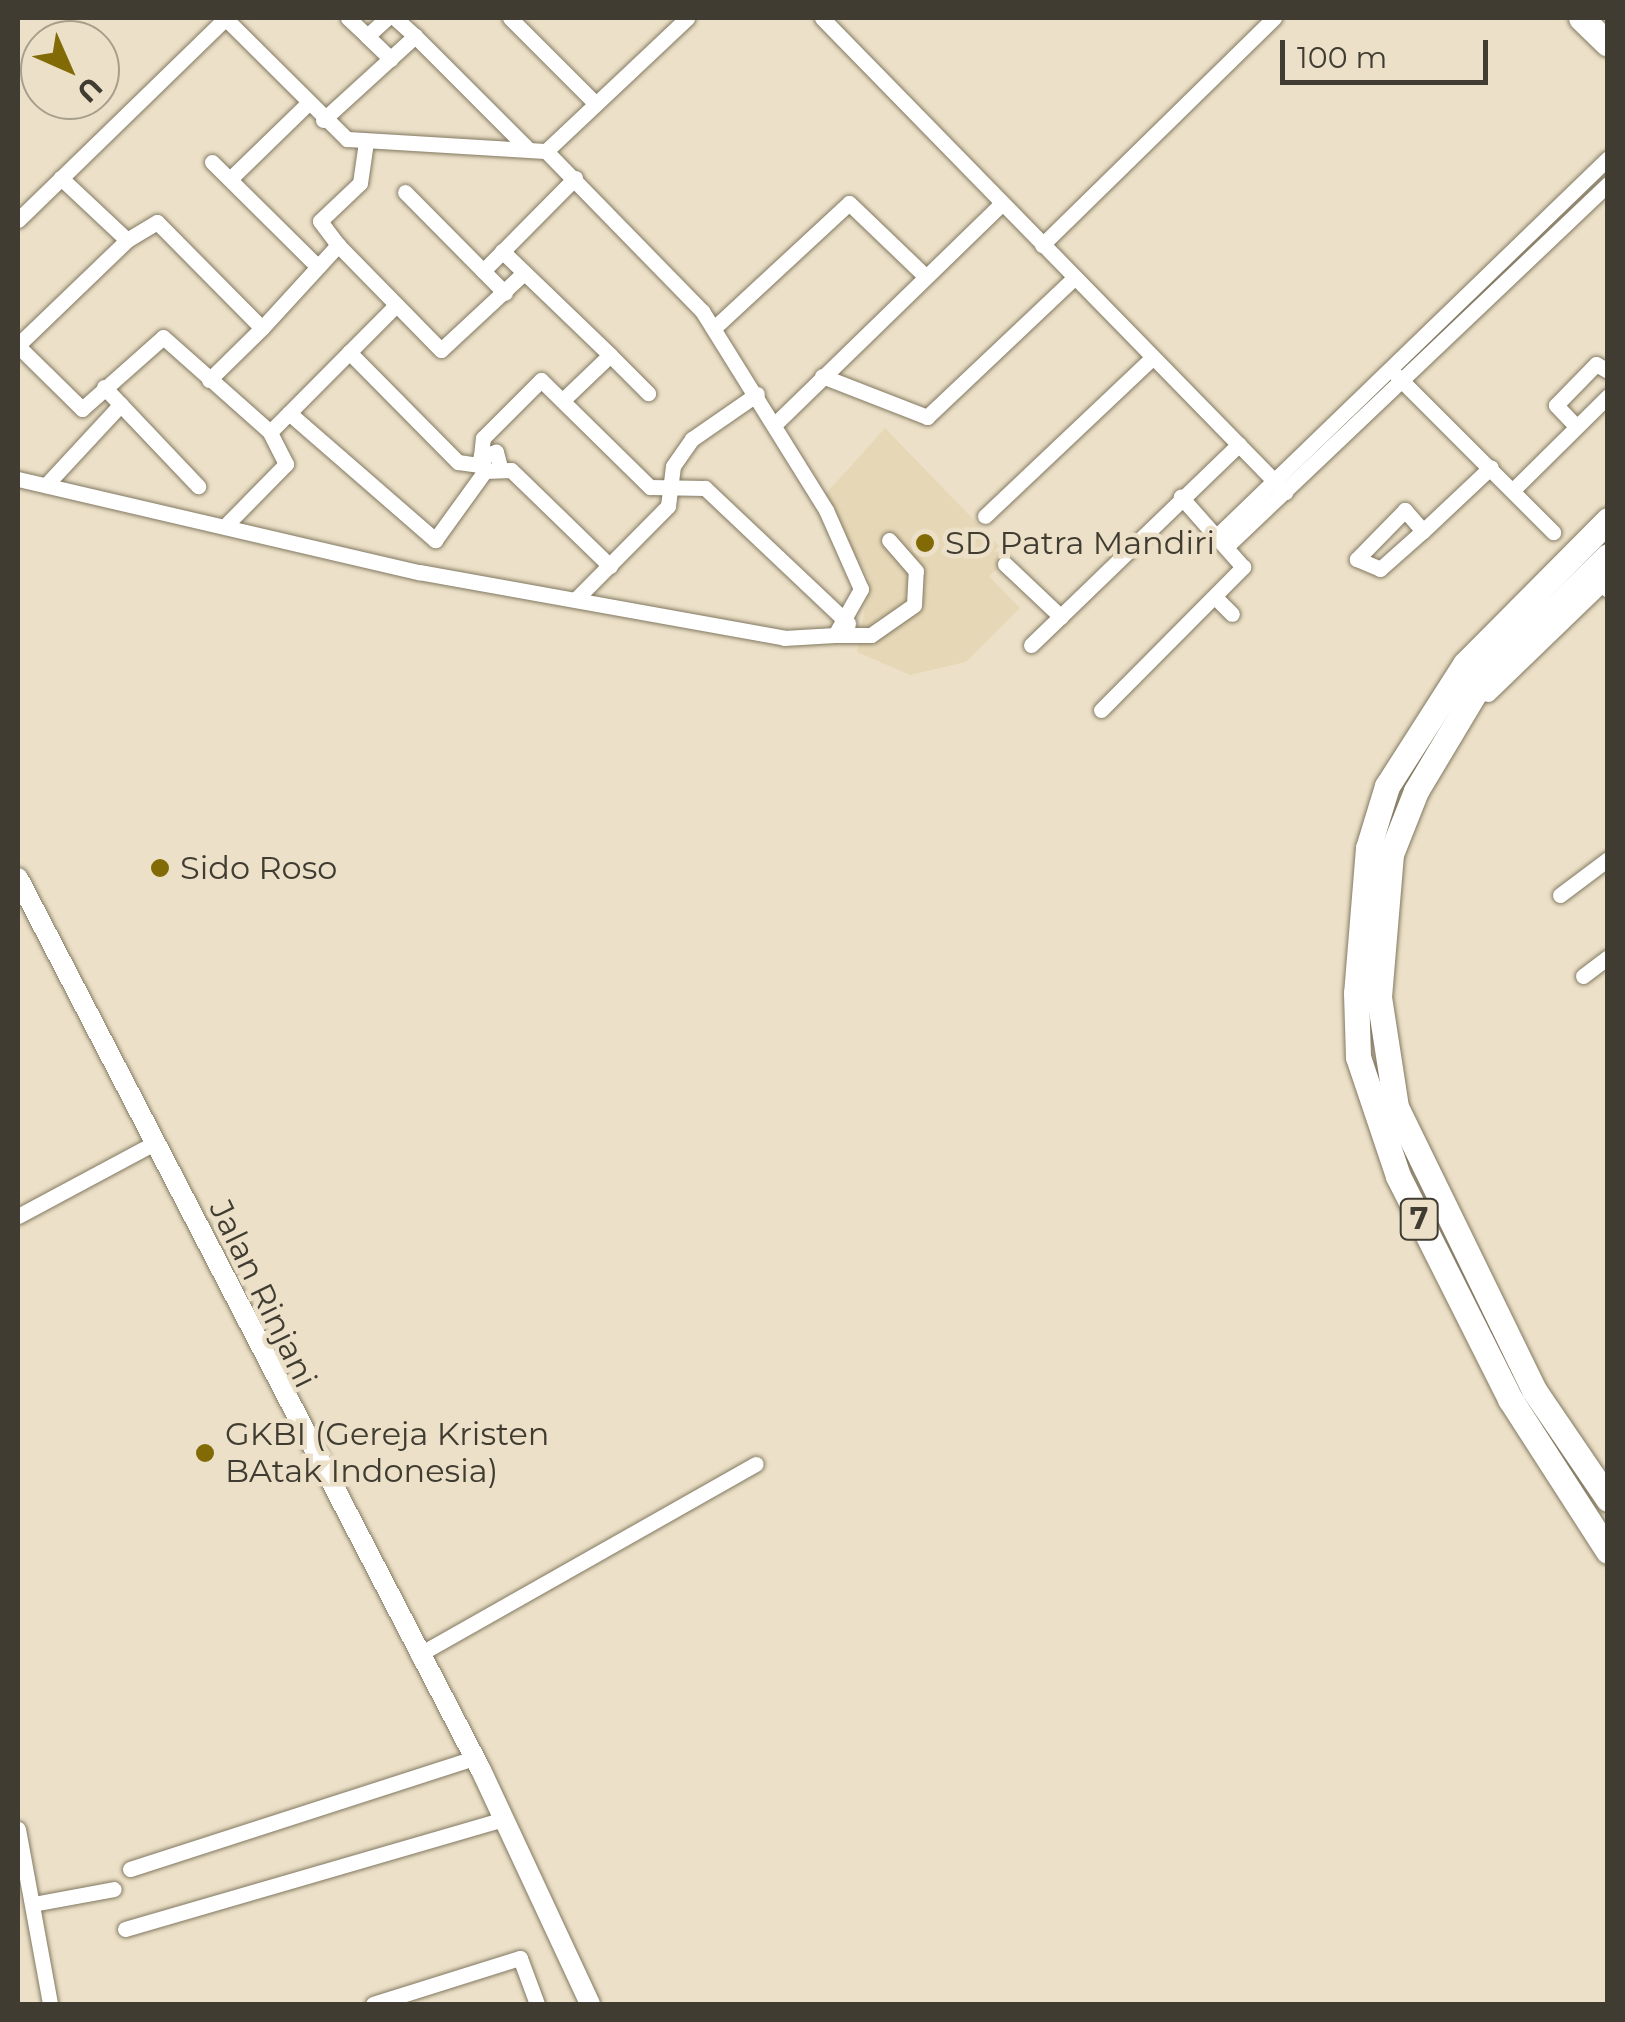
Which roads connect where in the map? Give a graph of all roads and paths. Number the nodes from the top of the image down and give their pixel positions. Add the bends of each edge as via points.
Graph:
1 (226, 18) edge
2 (348, 18) edge
3 (386, 18) edge
4 (395, 18) edge
5 (510, 18) edge
6 (686, 18) edge
7 (822, 18) edge
8 (1274, 18) edge
9 (1581, 18) edge
10 (367, 36) junction
11 (415, 36) junction
12 (1608, 44) edge
13 (391, 59) junction
14 (594, 101) junction
15 (306, 105) junction
16 (323, 120) junction
17 (366, 142) junction
18 (528, 149) junction
19 (546, 151) junction
20 (1608, 158) edge
21 (212, 162) dead end
22 (62, 178) junction
23 (575, 178) junction
24 (230, 180) junction
25 (1608, 184) edge
26 (405, 192) dead end
27 (1002, 202) junction
28 (18, 220) edge
29 (127, 240) junction
30 (338, 245) junction
31 (1042, 246) junction
32 (502, 251) junction
33 (318, 267) junction
34 (483, 271) junction
35 (524, 273) junction
36 (924, 275) junction
37 (1072, 279) junction
38 (505, 293) junction
39 (396, 305) junction
40 (262, 328) junction
41 (714, 328) junction
42 (18, 346) edge
43 (349, 352) junction
44 (610, 355) junction
45 (1152, 358) junction
46 (1390, 369) junction
47 (1608, 372) edge
48 (822, 376) junction
49 (210, 380) junction
50 (1404, 382) junction
51 (104, 387) junction
52 (648, 394) dead end
53 (756, 394) junction
54 (1608, 396) edge
55 (564, 400) junction
56 (120, 404) junction
57 (82, 409) junction
58 (289, 413) junction
59 (98, 424) junction
60 (775, 424) junction
61 (1576, 426) junction
62 (270, 432) junction
63 (1239, 444) junction
64 (486, 465) junction
65 (1491, 468) junction
66 (18, 478) edge
67 (46, 485) junction
68 (198, 486) dead end
69 (1279, 487) junction
70 (676, 489) junction
71 (1514, 490) junction
72 (1181, 497) junction
73 (985, 516) dead end
74 (1608, 520) edge
75 (228, 522) junction
76 (1423, 531) dead end
77 (1553, 532) dead end
78 (1224, 539) junction
79 (889, 540) dead end
80 (1608, 556) edge
81 (1005, 564) dead end
82 (610, 566) junction
83 (1608, 590) edge
84 (576, 599) junction
85 (1217, 599) junction
86 (1232, 614) dead end
87 (1061, 617) junction
88 (848, 623) junction
89 (835, 635) junction
90 (1031, 646) dead end
91 (1488, 694) dead end
92 (1101, 710) dead end
93 (1379, 851) junction
94 (1608, 859) edge
95 (20, 888) edge
96 (1560, 895) dead end
97 (1608, 957) edge
98 (1583, 976) dead end
99 (156, 1142) junction
100 (18, 1216) edge
101 (756, 1464) dead end
102 (1608, 1499) edge
103 (1608, 1551) edge
104 (418, 1655) junction
105 (474, 1758) junction
106 (504, 1820) junction
107 (18, 1828) edge
108 (19, 1848) edge
109 (130, 1869) dead end
110 (114, 1889) dead end
111 (33, 1904) junction
112 (126, 1929) dead end
113 (47, 2004) edge
114 (373, 2004) edge
115 (538, 2004) edge
116 (590, 2004) edge

1 - 15 street
1 - 22 street
2 - 10 street
3 - 10 street
4 - 11 street
5 - 14 street
6 - 14 street
7 - 27 street
8 - 31 street
9 - 12 highway
10 - 13 street
11 - 13 street
11 - 18 street
13 - 16 street
14 - 19 street
15 - 16 street
15 - 24 street
16 - 17 street
17 - 18 street
17 - 30 street via 360,183 320,221
18 - 19 street
19 - 23 street
20 - 46 street
21 - 24 street
22 - 28 street
22 - 29 street
23 - 32 street
23 - 41 street
24 - 33 street
25 - 50 street
26 - 34 street
27 - 31 street
27 - 36 street
29 - 40 street via 158,222
29 - 42 street
30 - 33 street
30 - 39 street
31 - 37 street
32 - 34 street
32 - 35 street
33 - 40 street
34 - 38 street
35 - 38 street
35 - 44 street
36 - 41 street via 849,203
36 - 48 street
37 - 45 street
37 - 48 street via 927,418
38 - 39 street via 446,349
39 - 43 street
40 - 49 street
41 - 53 street
42 - 57 street
43 - 58 street
43 - 64 street via 458,462
44 - 52 street
44 - 55 street
45 - 63 street
45 - 73 street
46 - 50 street
46 - 69 street
47 - 61 street via 1596,364 1556,405
48 - 60 street
49 - 51 street via 156,336
49 - 62 street
50 - 65 street
50 - 69 street
51 - 56 street
51 - 57 street
53 - 60 street
53 - 70 street via 692,439 673,466
54 - 61 street
55 - 64 street via 536,381 483,438
55 - 70 street via 650,487
56 - 59 street
56 - 68 street
57 - 59 street
58 - 62 street
58 - 64 street via 434,540
59 - 67 street
60 - 88 street via 860,578
61 - 71 street
62 - 75 street via 286,464
63 - 69 street
63 - 72 street
64 - 82 street
65 - 71 street
65 - 76 street
66 - 67 street
67 - 75 street
69 - 78 street
70 - 82 street
70 - 88 street via 705,488
71 - 77 street
72 - 78 street
72 - 87 street
74 - 93 highway, 7 via 1465,664 1387,786
75 - 84 street via 419,572
78 - 85 street via 1243,567
79 - 89 street via 916,571 914,605 871,635
80 - 93 highway, 7 via 1483,679
81 - 87 street
82 - 84 street
83 - 91 street via 1602,584
84 - 89 street via 784,638
85 - 86 street
85 - 92 street
87 - 90 street
88 - 89 street
93 - 102 highway, 7 via 1379,997 1396,1106 1534,1390
93 - 103 highway, 7 via 1356,993 1358,1057 1375,1116 1510,1399
94 - 96 street
95 - 99 street, Jalan Rinjani
97 - 98 street
99 - 100 street
99 - 104 street, Jalan Rinjani
101 - 104 street
104 - 105 street, Jalan Rinjani
105 - 106 street, Jalan Rinjani
105 - 109 street
106 - 112 street
106 - 116 street, Jalan Rinjani
107 - 108 street
108 - 111 street
110 - 111 street
111 - 113 street
114 - 115 street via 520,1958

